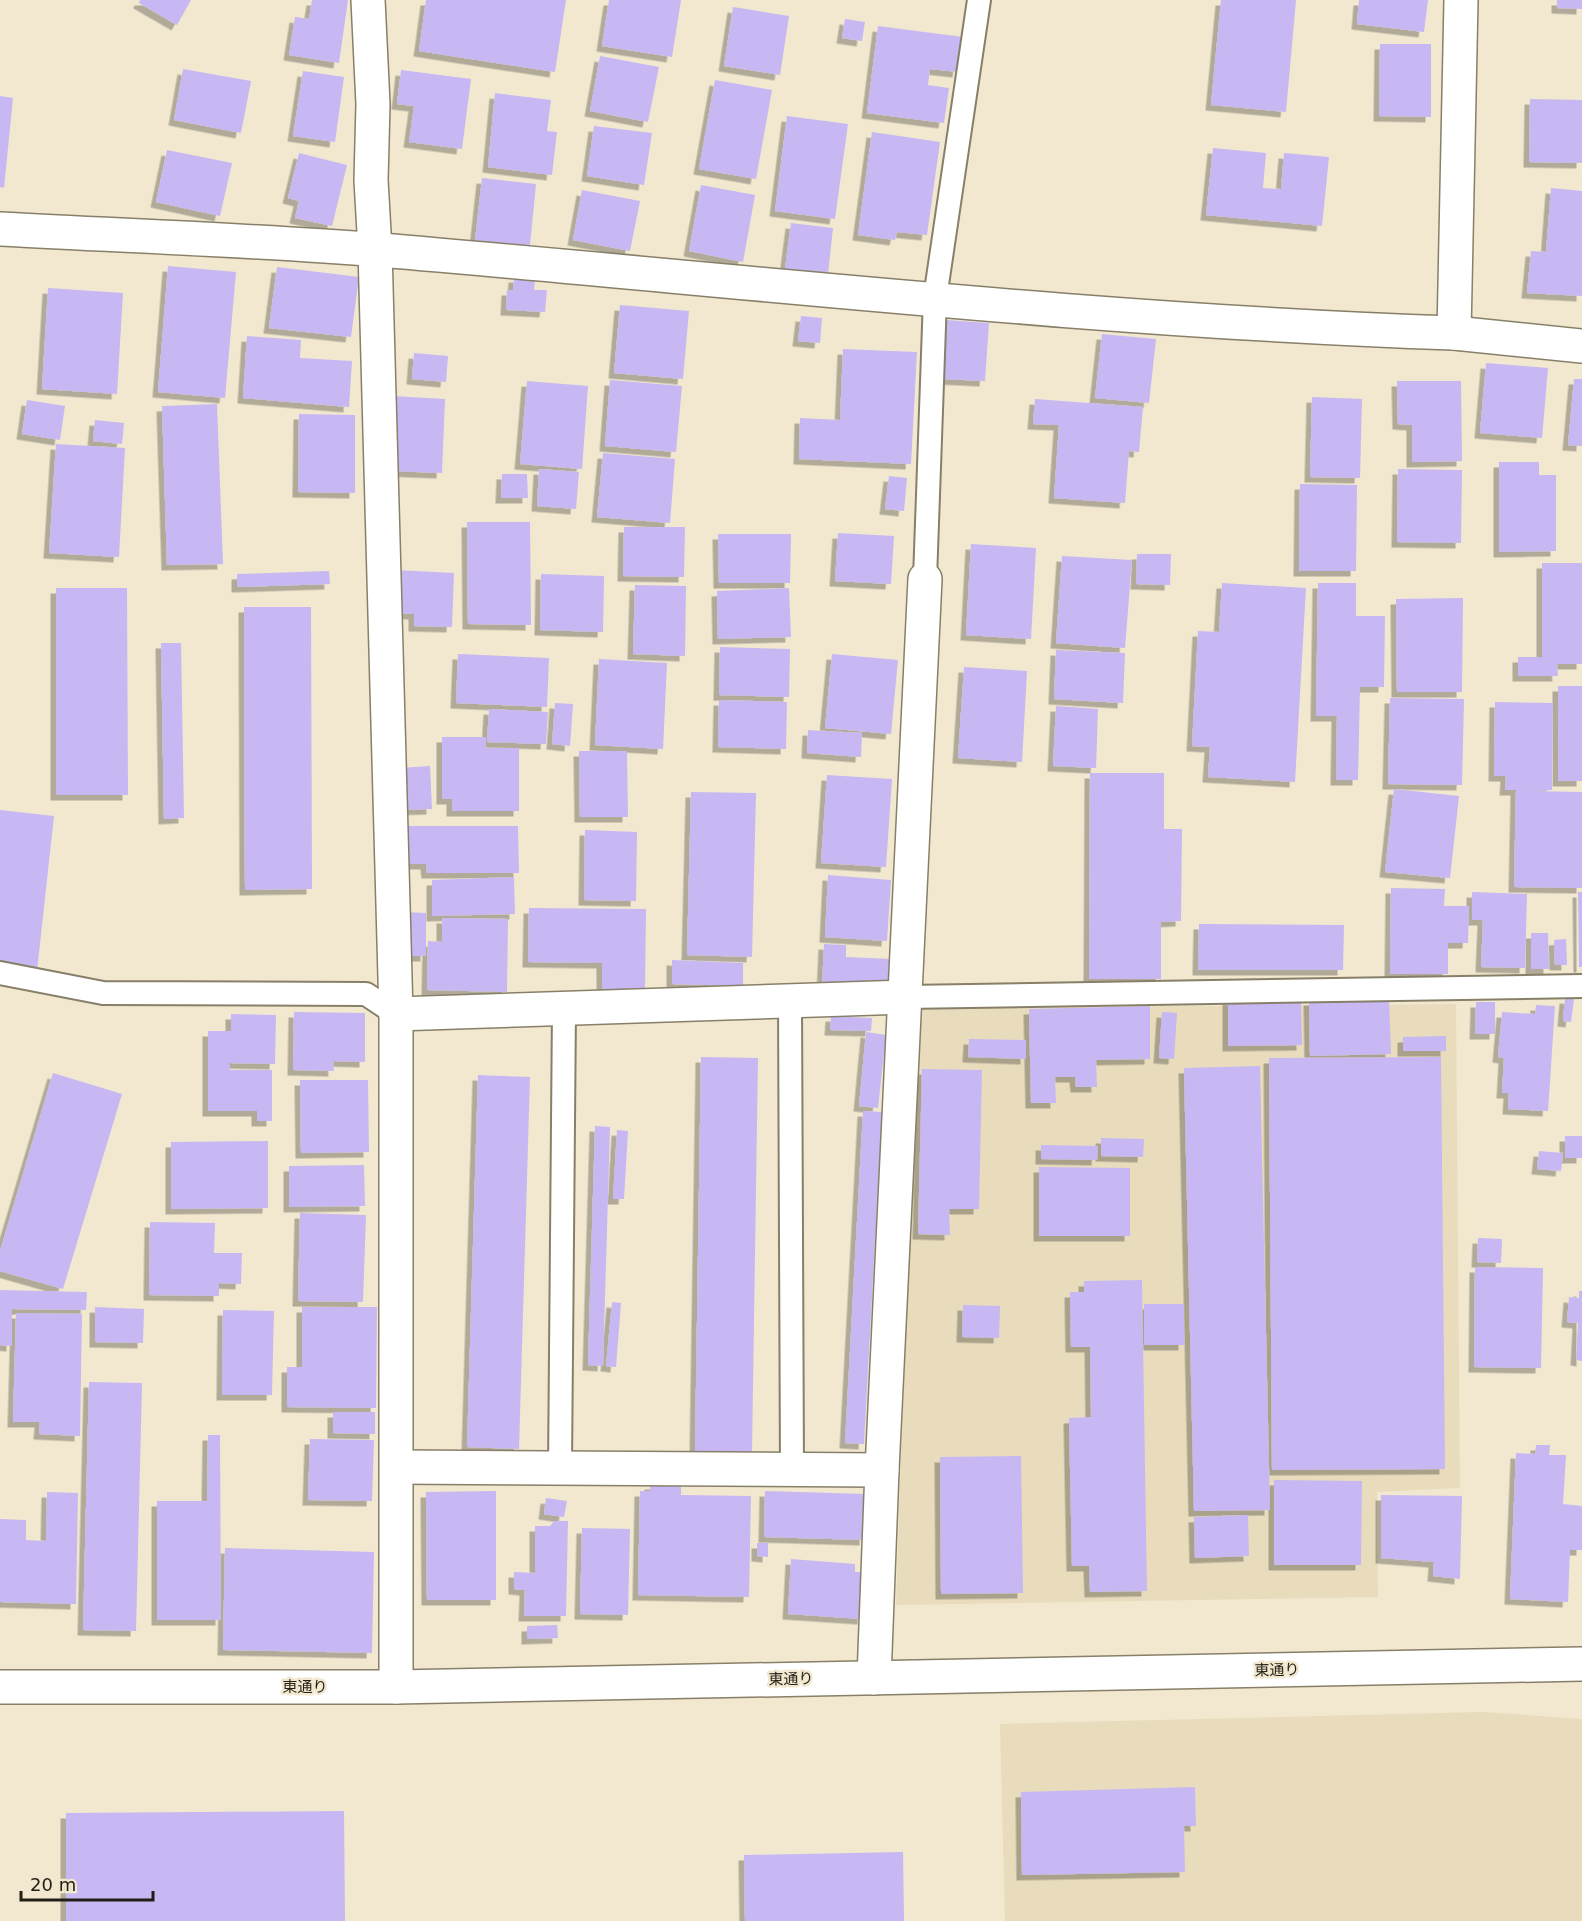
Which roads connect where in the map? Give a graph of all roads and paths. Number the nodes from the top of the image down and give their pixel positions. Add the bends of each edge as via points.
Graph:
1 (368, 0) edge
2 (979, 0) edge
3 (1461, 0) edge
4 (0, 229) edge
5 (375, 250) junction
6 (935, 298) junction
7 (1454, 333) junction
8 (1582, 346) edge
9 (925, 579) joint
10 (0, 973) edge
11 (1582, 986) edge
12 (906, 997) junction
13 (790, 1001) junction
14 (564, 1008) junction
15 (396, 1014) junction
16 (396, 1467) junction
17 (560, 1468) junction
18 (792, 1470) junction
19 (882, 1470) junction
20 (1582, 1664) edge
21 (874, 1678) junction
22 (0, 1687) edge
23 (396, 1687) junction

1 - 5 street via 373,104 370,180
2 - 6 lane
3 - 7 street
4 - 5 street
5 - 6 street
5 - 15 street
6 - 7 street via 1135,316
6 - 9 lane
7 - 8 street
9 - 12 street
10 - 15 lane via 103,993 366,993
11 - 12 lane
12 - 13 street
12 - 19 street
13 - 14 street
13 - 18 lane
14 - 15 street
14 - 17 lane
15 - 16 street
16 - 17 street
16 - 23 street
17 - 18 street
18 - 19 street
19 - 21 street
20 - 21 street, 東通り
21 - 23 street, 東通り
22 - 23 street, 東通り

